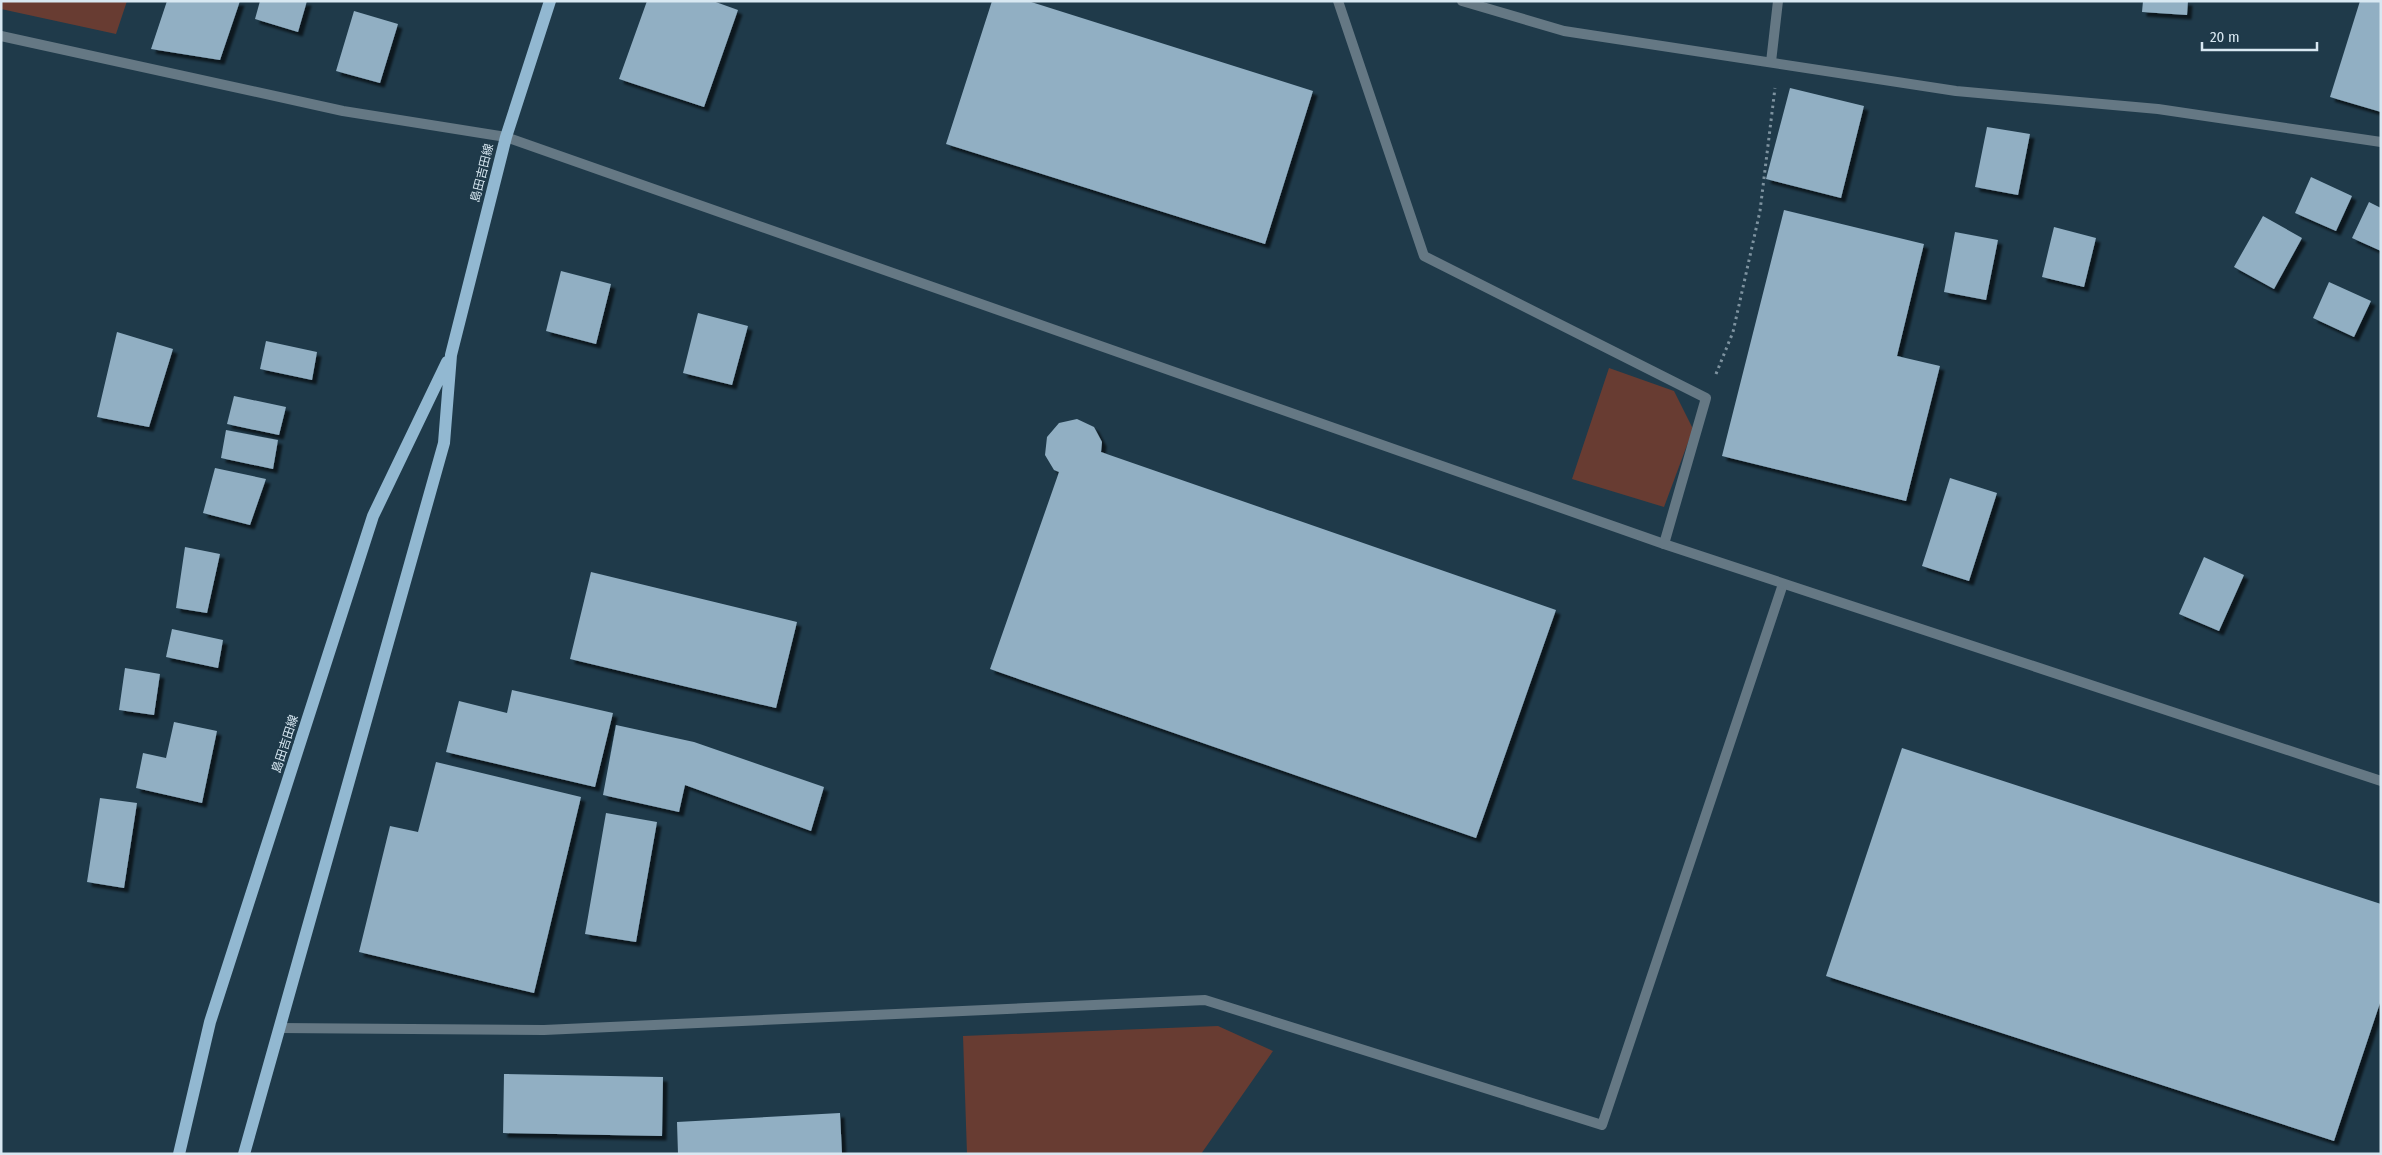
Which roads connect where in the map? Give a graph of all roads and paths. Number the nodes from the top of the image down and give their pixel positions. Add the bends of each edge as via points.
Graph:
1 (550, 1) edge
2 (1338, 1) edge
3 (1462, 1) edge
4 (1778, 1) edge
5 (1, 36) edge
6 (1774, 63) junction
7 (506, 137) junction
8 (2381, 142) edge
9 (451, 354) junction
10 (1706, 398) junction
11 (1664, 544) junction
12 (1783, 584) junction
13 (2381, 781) edge
14 (280, 1028) junction
15 (179, 1154) edge
16 (244, 1154) edge

1 - 7 main road, 島田吉田線
2 - 10 street via 1424,256
3 - 6 street via 1564,31
4 - 6 street
5 - 7 street via 344,111
6 - 8 street via 1956,91 2158,109
6 - 10 path via 1760,211 1733,332
7 - 9 main road, 島田吉田線
7 - 11 street
9 - 14 main road, 島田吉田線 via 444,443
9 - 15 main road, 島田吉田線 via 373,516 210,1022
10 - 11 street
11 - 12 street
12 - 13 street
12 - 14 street via 1602,1126 1205,1000 544,1030
14 - 16 main road, 島田吉田線

